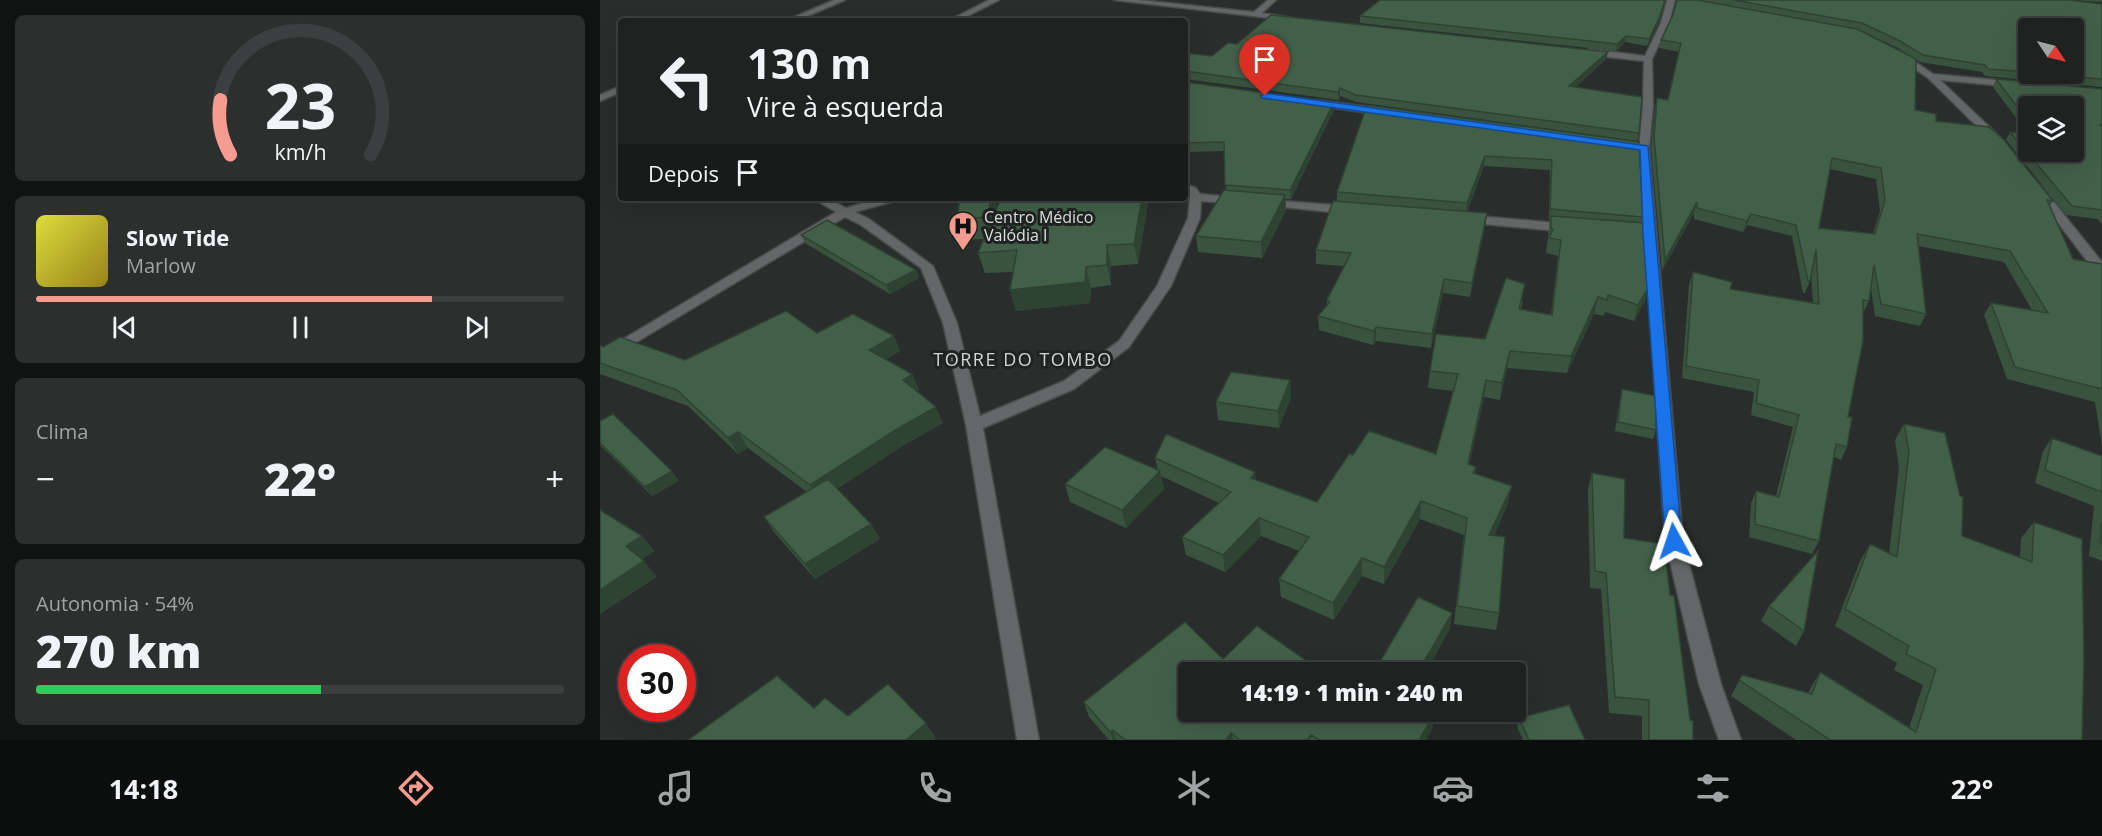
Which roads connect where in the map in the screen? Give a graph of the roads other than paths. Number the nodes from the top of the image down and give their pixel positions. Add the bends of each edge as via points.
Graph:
1 (841, 0) edge
2 (995, 0) edge
3 (1118, 0) edge
4 (1272, 0) edge
5 (1676, 1) edge
6 (1256, 14) junction
7 (796, 18) edge
8 (958, 18) edge
9 (1303, 20) edge
10 (1889, 48) edge
11 (1576, 51) edge
12 (1648, 59) junction
13 (1931, 76) junction
14 (2025, 85) edge
15 (618, 90) edge
16 (600, 98) edge
17 (1301, 101) edge
18 (1396, 114) edge
19 (2004, 147) edge
20 (2033, 182) edge
21 (1190, 192) edge
22 (824, 201) edge
23 (884, 201) edge
24 (1363, 211) edge
25 (846, 212) junction
26 (1458, 219) edge
27 (1577, 228) edge
28 (2102, 271) edge
29 (600, 359) edge
30 (974, 425) junction
31 (1028, 740) edge
32 (1730, 740) edge

1 - 7 street
2 - 8 street
3 - 6 street
4 - 6 street
5 - 12 street
6 - 9 street
10 - 13 street
11 - 12 street
12 - 32 street via 1648,105 1638,147 1674,541 1710,684
13 - 14 street
13 - 19 street
15 - 16 street
17 - 18 street
20 - 28 street
21 - 24 street
21 - 30 street via 1194,218 1164,286 1124,344 1070,385
22 - 25 street
23 - 25 street
25 - 29 street
25 - 30 street via 927,266 950,323
26 - 27 street
30 - 31 street

